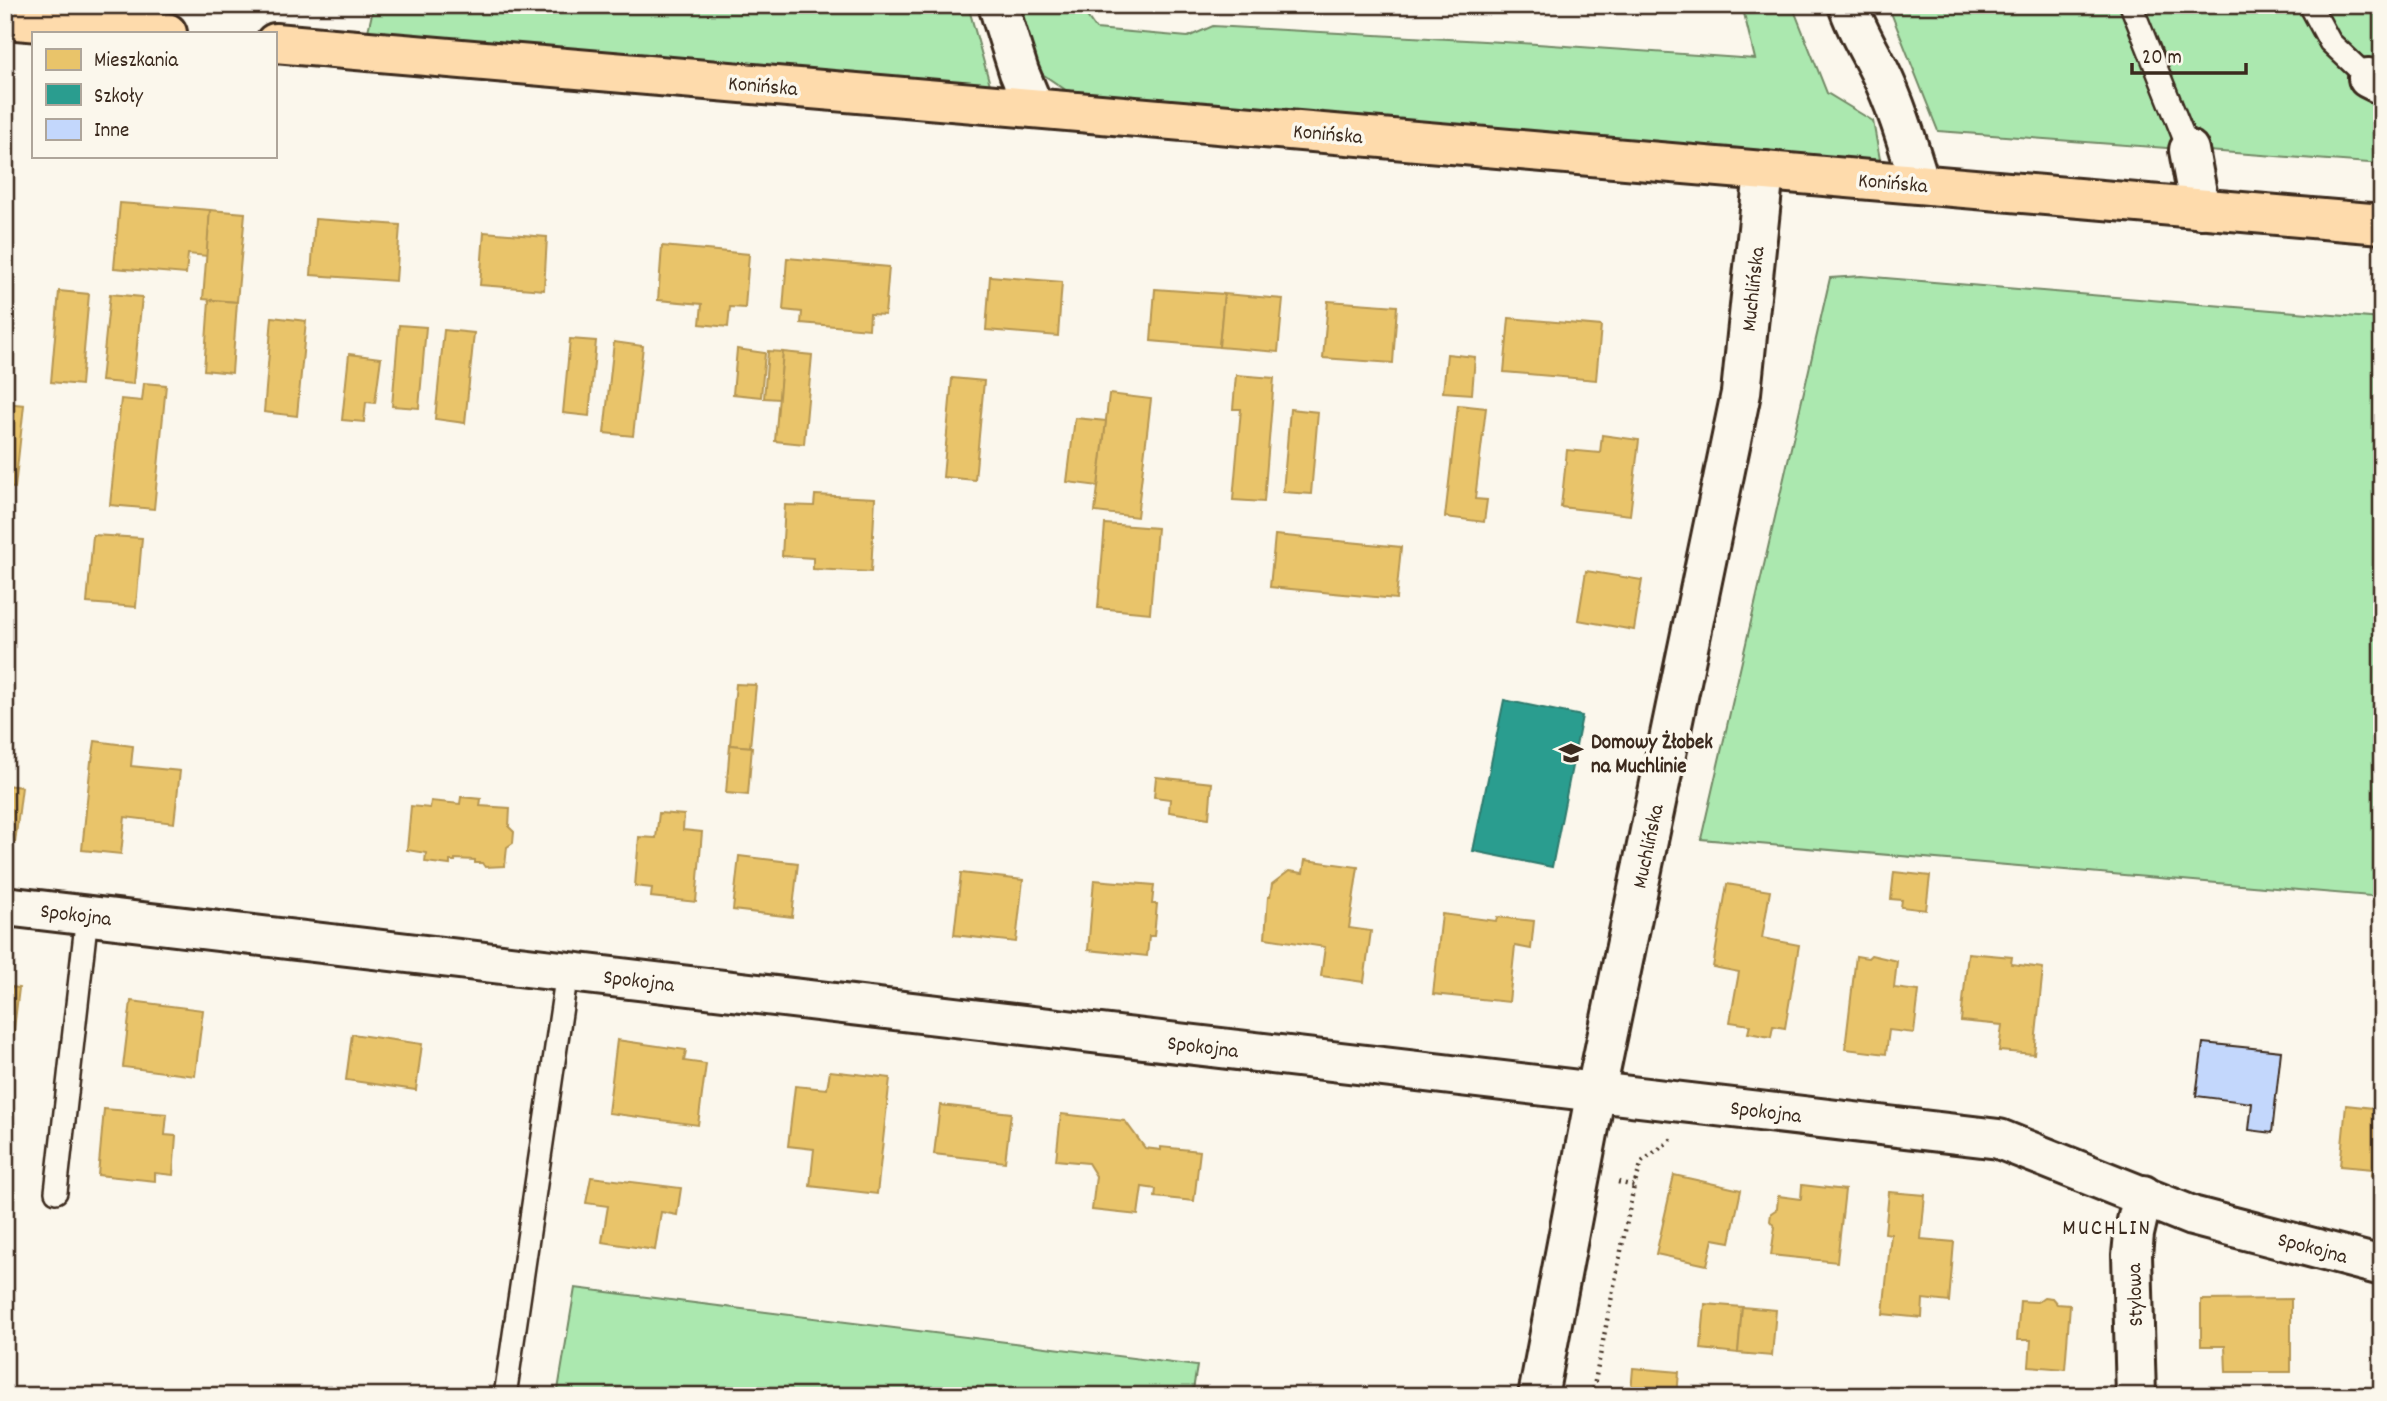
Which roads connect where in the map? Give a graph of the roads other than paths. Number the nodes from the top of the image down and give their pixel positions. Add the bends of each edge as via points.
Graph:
1 (998, 5) edge
2 (1848, 5) edge
3 (2131, 5) edge
4 (2310, 5) edge
5 (5, 19) edge
6 (155, 32) edge
7 (276, 43) edge
8 (2375, 82) edge
9 (1034, 108) junction
10 (2189, 150) joint
11 (1764, 171) junction
12 (1920, 184) junction
13 (2200, 209) junction
14 (2382, 224) edge
15 (5, 906) edge
16 (88, 915) junction
17 (566, 972) junction
18 (1596, 1091) junction
19 (56, 1192) dead end
20 (2143, 1195) junction
21 (2382, 1266) edge
22 (505, 1396) edge
23 (1538, 1396) edge
24 (2136, 1396) edge

1 - 9 street
2 - 12 street via 1906,136
3 - 10 lane
4 - 8 lane via 2330,43
5 - 6 main road
7 - 9 main road, Konińska
9 - 11 main road, Konińska
10 - 13 street
11 - 12 main road, Konińska
11 - 18 street, Muchlińska via 1741,393
12 - 13 main road, Konińska
13 - 14 main road, Konińska
15 - 16 street, Spokojna
16 - 17 street, Spokojna
16 - 19 lane
17 - 18 street, Spokojna
17 - 22 lane
18 - 20 street, Spokojna via 1999,1139
18 - 23 street, Muchlińska
20 - 21 street, Spokojna via 2192,1216
20 - 24 street, Stylowa via 2132,1255

